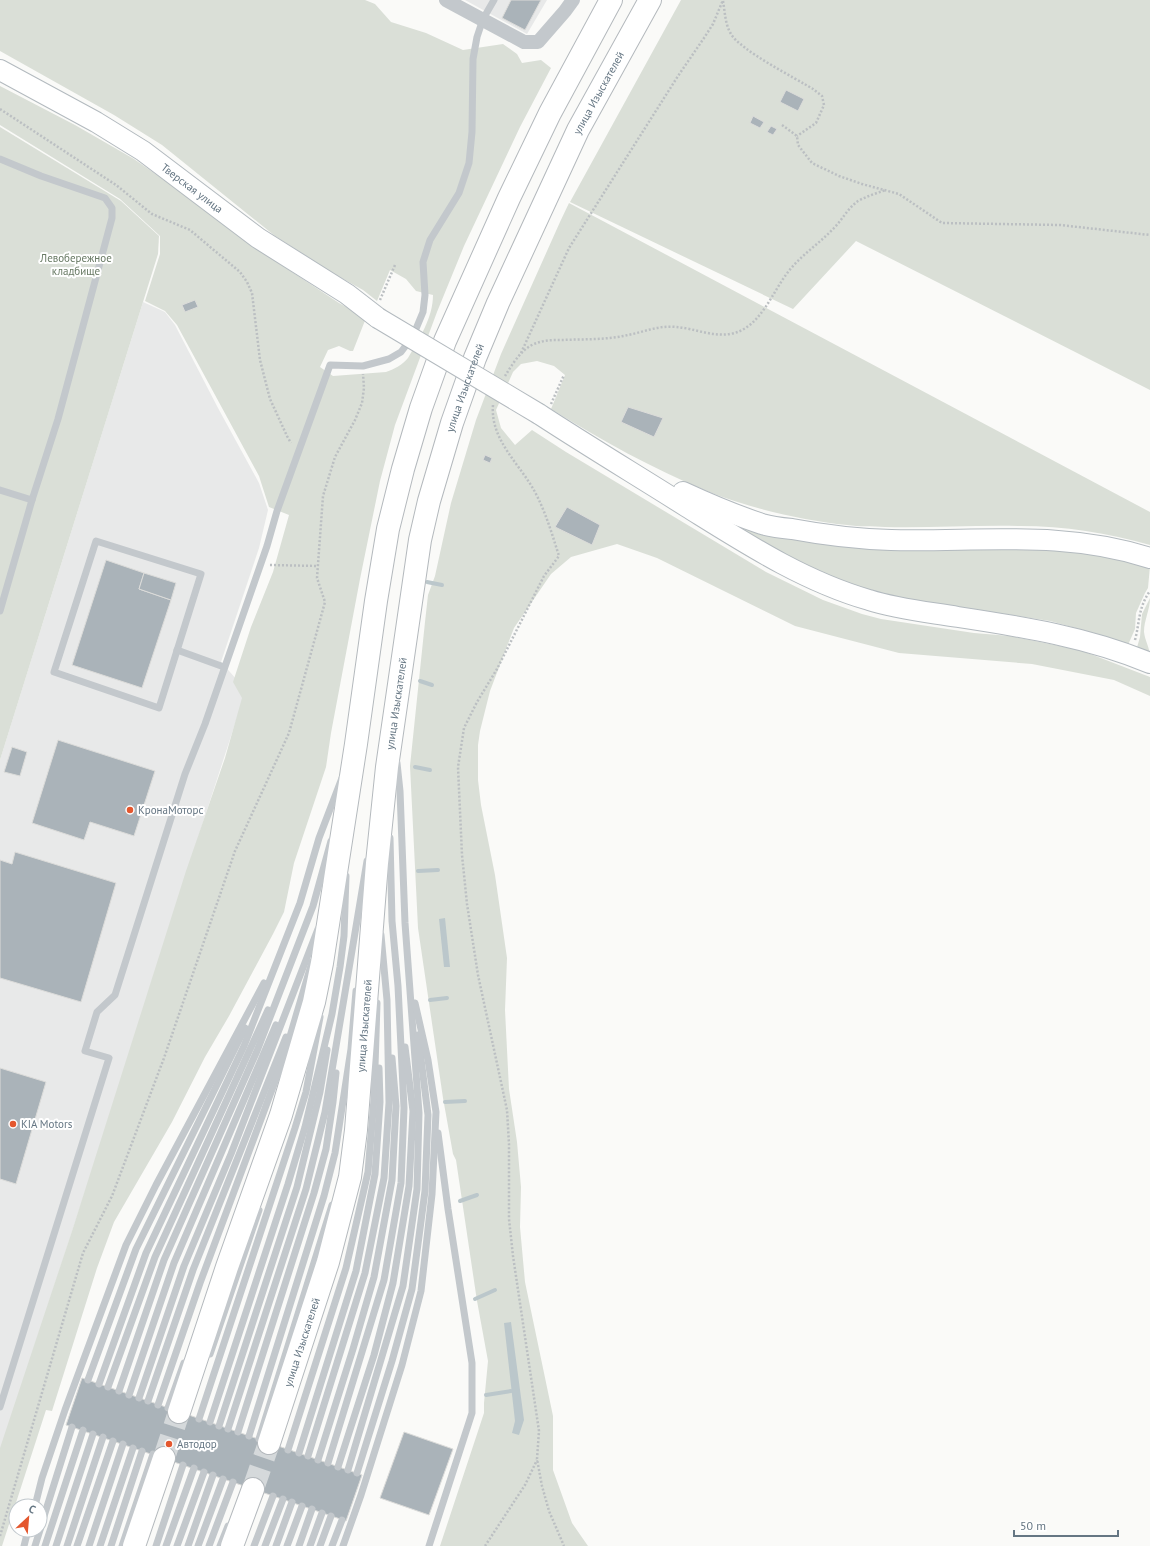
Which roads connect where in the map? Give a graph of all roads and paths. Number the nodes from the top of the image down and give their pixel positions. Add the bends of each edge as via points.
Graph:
1 (446, 0) edge
2 (494, 0) edge
3 (573, 0) edge
4 (611, 0) edge
5 (650, 0) edge
6 (723, 0) edge
7 (482, 19) junction
8 (0, 70) edge
9 (0, 109) edge
10 (782, 125) dead end
11 (797, 136) junction
12 (0, 159) edge
13 (886, 190) junction
14 (1150, 235) edge
15 (395, 265) dead end
16 (378, 311) junction
17 (520, 356) junction
18 (363, 366) junction
19 (564, 375) dead end
20 (502, 380) dead end
21 (495, 399) dead end
22 (544, 412) junction
23 (298, 453) junction
24 (0, 490) edge
25 (32, 500) junction
26 (1150, 558) edge
27 (261, 564) junction
28 (318, 566) junction
29 (1150, 591) edge
30 (0, 611) edge
31 (177, 650) junction
32 (1128, 654) junction
33 (1150, 663) edge
34 (224, 667) junction
35 (392, 729) junction
36 (356, 744) junction
37 (387, 767) junction
38 (337, 818) dead end
39 (373, 827) dead end
40 (333, 832) dead end
41 (347, 840) junction
42 (346, 856) dead end
43 (371, 859) junction
44 (346, 872) dead end
45 (329, 903) junction
46 (337, 918) dead end
47 (291, 926) junction
48 (303, 931) junction
49 (380, 931) dead end
50 (360, 949) dead end
51 (409, 971) junction
52 (298, 980) junction
53 (357, 980) dead end
54 (264, 983) junction
55 (377, 983) dead end
56 (398, 986) junction
57 (377, 998) dead end
58 (387, 1000) junction
59 (313, 1002) junction
60 (414, 1003) junction
61 (332, 1014) junction
62 (371, 1016) junction
63 (341, 1017) junction
64 (351, 1049) junction
65 (300, 1084) dead end
66 (276, 1106) dead end
67 (436, 1112) junction
68 (349, 1116) dead end
69 (363, 1141) dead end
70 (334, 1199) dead end
71 (262, 1200) dead end
72 (186, 1357) dead end
73 (206, 1363) dead end
74 (88, 1380) dead end
75 (98, 1384) dead end
76 (108, 1387) dead end
77 (119, 1391) dead end
78 (129, 1395) dead end
79 (139, 1398) dead end
80 (148, 1401) dead end
81 (158, 1405) dead end
82 (0, 1407) edge
83 (182, 1413) junction
84 (210, 1422) dead end
85 (220, 1426) dead end
86 (72, 1427) dead end
87 (228, 1429) dead end
88 (83, 1430) dead end
89 (238, 1432) dead end
90 (92, 1434) dead end
91 (103, 1437) dead end
92 (113, 1441) dead end
93 (266, 1442) junction
94 (123, 1444) dead end
95 (133, 1448) dead end
96 (142, 1451) dead end
97 (299, 1453) dead end
98 (308, 1456) dead end
99 (167, 1459) junction
100 (537, 1459) junction
101 (318, 1460) dead end
102 (328, 1463) dead end
103 (338, 1467) dead end
104 (194, 1468) dead end
105 (348, 1470) dead end
106 (204, 1472) dead end
107 (357, 1473) dead end
108 (213, 1475) dead end
109 (223, 1478) dead end
110 (253, 1489) junction
111 (36, 1498) edge
112 (283, 1499) dead end
113 (292, 1502) dead end
114 (48, 1504) edge
115 (302, 1506) dead end
116 (312, 1510) dead end
117 (322, 1513) dead end
118 (331, 1516) dead end
119 (230, 1519) dead end
120 (342, 1520) dead end
121 (0, 1536) edge
122 (45, 1546) edge
123 (56, 1546) edge
124 (67, 1546) edge
125 (77, 1546) edge
126 (89, 1546) edge
127 (100, 1546) edge
128 (111, 1546) edge
129 (122, 1546) edge
130 (134, 1546) edge
131 (156, 1546) edge
132 (166, 1546) edge
133 (177, 1546) edge
134 (188, 1546) edge
135 (198, 1546) edge
136 (209, 1546) edge
137 (220, 1546) edge
138 (232, 1546) edge
139 (254, 1546) edge
140 (265, 1546) edge
141 (276, 1546) edge
142 (287, 1546) edge
143 (298, 1546) edge
144 (310, 1546) edge
145 (320, 1546) edge
146 (332, 1546) edge
147 (343, 1546) edge
148 (429, 1546) edge
149 (484, 1546) edge
150 (564, 1546) edge

1 - 7 street
2 - 7 lane
3 - 7 street via 538,42 524,42
4 - 36 highway via 550,113 509,198 445,341 424,401 388,529
5 - 35 highway, улица Изыскателей via 578,130 526,240 475,358 443,450 420,540
6 - 11 path via 732,36 751,52 822,96 824,105 816,123
6 - 17 path via 713,24 569,248
7 - 18 lane via 473,59 469,163 459,194 430,240 423,262 423,312 413,336 401,352 389,359
8 - 16 street, Тверская улица via 96,122 143,151 258,238
9 - 23 path via 116,185 152,214 190,230 240,272 252,293 260,360 270,399
10 - 11 path
11 - 13 path via 798,145 812,163 845,178
12 - 25 lane via 105,198 112,208 112,218 58,419
13 - 14 path via 899,194 942,223 1060,226
13 - 17 path via 870,195 846,213 835,227 795,264 767,306 744,329 722,334 668,326 628,335 541,341 531,345
15 - 16 path
16 - 22 street, Тверская улица, bridge
17 - 20 path
18 - 23 lane via 330,365
18 - 28 path via 362,403 335,457 323,496
19 - 22 path
21 - 100 path via 493,418 497,432 505,449 535,492 548,520 558,556 544,576 464,728 458,767 467,904 493,1053 507,1110 509,1219 540,1431
22 - 26 street via 646,475 763,524 818,534 891,540 1050,539 1118,549
22 - 32 street via 773,559 822,584 882,604 1029,628
23 - 27 lane
24 - 25 lane
25 - 30 lane
27 - 28 path
27 - 34 lane
28 - 121 path via 317,578 325,602 289,733 235,851 164,1058 115,1189 83,1254
29 - 32 path via 1141,607 1137,632
31 - 31 lane via 159,708 54,672 96,541 201,574
31 - 34 lane
32 - 33 street
34 - 82 lane via 185,774 115,995 97,1012 85,1050 109,1058
35 - 37 highway, улица Изыскателей
35 - 51 lane via 400,791
35 - 56 lane via 389,825 392,921
36 - 38 lane
36 - 41 lane
36 - 45 highway
36 - 47 lane via 325,823
37 - 39 lane
37 - 43 highway, улица Изыскателей
40 - 48 lane via 320,882
41 - 42 lane
41 - 46 lane
43 - 50 lane
43 - 55 lane via 380,923
43 - 62 highway, улица Изыскателей
43 - 63 lane
44 - 61 lane via 344,936
45 - 52 lane
45 - 59 highway via 322,963
47 - 54 lane
47 - 75 lane via 244,1046 146,1253
48 - 76 lane via 155,1257
48 - 77 lane via 257,1051 164,1260
49 - 58 lane
51 - 60 lane
51 - 105 lane via 419,1113 417,1189 403,1286
52 - 78 lane via 174,1263
52 - 79 lane via 234,1147 184,1266
53 - 64 lane
54 - 74 lane via 237,1044 136,1249
54 - 111 lane via 126,1245 65,1410
56 - 102 lane via 404,1108 401,1183 384,1280
56 - 103 lane via 413,1112 409,1186 393,1283 374,1355
57 - 62 lane
58 - 98 lane via 389,1103 384,1178 364,1274
58 - 101 lane via 396,1106 392,1180 374,1277
59 - 65 lane
59 - 66 lane
59 - 80 lane via 193,1270
59 - 81 lane via 283,1060 200,1283
59 - 83 highway via 281,1115 227,1267
59 - 83 lane via 306,1092 278,1181
60 - 67 lane via 428,1060
60 - 107 lane via 428,1115 425,1192 412,1289
61 - 84 lane via 305,1127 288,1184
61 - 85 lane via 320,1092 297,1187
62 - 69 lane
62 - 93 highway, улица Изыскателей via 344,1202 326,1269
62 - 97 lane via 380,1102 375,1174 356,1271
63 - 87 lane via 325,1112 306,1190
63 - 89 lane via 326,1149
64 - 68 lane
64 - 93 lane via 335,1153
67 - 147 lane via 432,1194 421,1291 402,1365
67 - 148 lane via 473,1382 472,1413
70 - 93 lane
71 - 73 lane
72 - 83 lane
86 - 114 lane
88 - 122 lane
90 - 123 lane
91 - 124 lane
92 - 125 lane
94 - 126 lane
95 - 127 lane
96 - 128 lane
99 - 129 lane
99 - 130 highway
99 - 131 lane
100 - 149 path via 526,1485
100 - 150 path via 549,1511
104 - 132 lane
106 - 133 lane
108 - 134 lane
109 - 135 lane
110 - 136 lane
110 - 138 highway
110 - 139 lane
112 - 140 lane
113 - 141 lane
115 - 142 lane
116 - 143 lane
117 - 144 lane
118 - 145 lane
119 - 137 lane
120 - 146 lane

